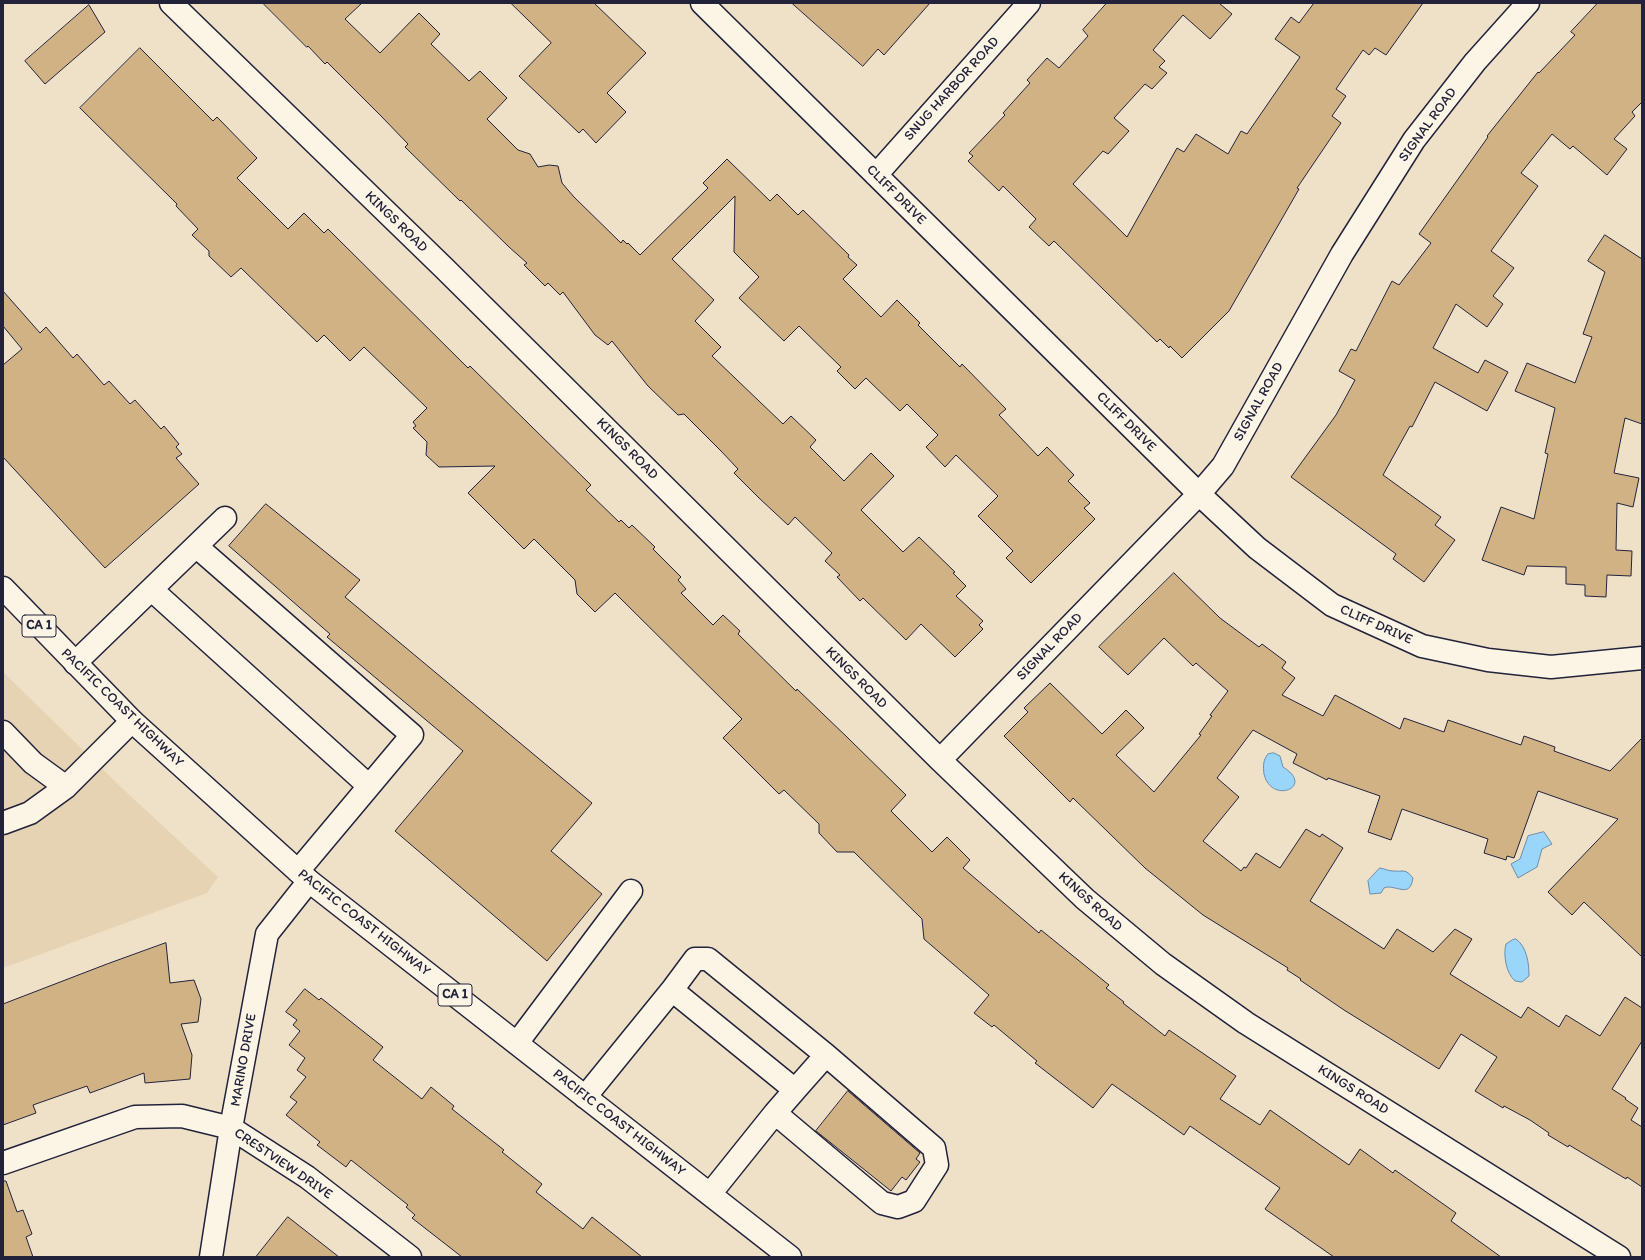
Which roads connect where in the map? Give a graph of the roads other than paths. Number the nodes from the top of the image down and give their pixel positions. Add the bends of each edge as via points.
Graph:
1 (171, 3) edge
2 (702, 3) edge
3 (1029, 3) edge
4 (1528, 3) edge
5 (876, 175) junction
6 (1199, 494) junction
7 (225, 518) dead end
8 (196, 546) junction
9 (3, 588) edge
10 (152, 590) junction
11 (1642, 658) edge
12 (75, 663) junction
13 (132, 721) junction
14 (3, 732) edge
15 (940, 760) junction
16 (369, 786) junction
17 (66, 787) junction
18 (3, 822) edge
19 (303, 876) junction
20 (631, 891) dead end
21 (672, 990) junction
22 (517, 1043) junction
23 (826, 1055) junction
24 (795, 1090) junction
25 (585, 1097) junction
26 (775, 1112) junction
27 (231, 1128) junction
28 (3, 1163) edge
29 (710, 1194) junction
30 (211, 1257) edge
31 (410, 1257) edge
32 (790, 1257) edge
33 (1619, 1257) edge

1 - 15 main road, KINGS ROAD via 444,268
2 - 5 main road, CLIFF DRIVE
3 - 5 main road, SNUG HARBOR ROAD
4 - 6 main road, SIGNAL ROAD via 1475,62 1414,140 1342,254 1223,466
5 - 6 main road, CLIFF DRIVE
6 - 11 main road, CLIFF DRIVE via 1257,548 1332,605 1422,646 1488,660 1551,667
6 - 15 main road, SIGNAL ROAD
7 - 8 main road
8 - 10 main road
8 - 16 main road via 412,735
9 - 12 main road, PACIFIC COAST HIGHWAY / CA 1
10 - 12 main road
10 - 16 main road
12 - 13 main road, PACIFIC COAST HIGHWAY / CA 1
13 - 17 main road
13 - 19 main road, PACIFIC COAST HIGHWAY / CA 1
14 - 17 main road via 33,763
15 - 33 main road, KINGS ROAD via 1085,899 1163,964 1246,1023
16 - 19 main road
17 - 18 main road via 30,813
19 - 22 main road, PACIFIC COAST HIGHWAY / CA 1
19 - 27 main road, MARINO DRIVE via 267,934
20 - 22 main road
21 - 23 main road via 695,960 708,959
21 - 24 main road
21 - 25 main road
22 - 25 main road, PACIFIC COAST HIGHWAY / CA 1
23 - 24 main road
23 - 26 main road via 934,1148 937,1165 914,1201 898,1207 882,1203
24 - 26 main road
25 - 29 main road, PACIFIC COAST HIGHWAY / CA 1
26 - 29 main road
27 - 28 main road, CRESTVIEW DRIVE via 182,1116 136,1117
27 - 30 main road, MARINO DRIVE
27 - 31 main road, CRESTVIEW DRIVE via 307,1177
29 - 32 main road, PACIFIC COAST HIGHWAY / CA 1

